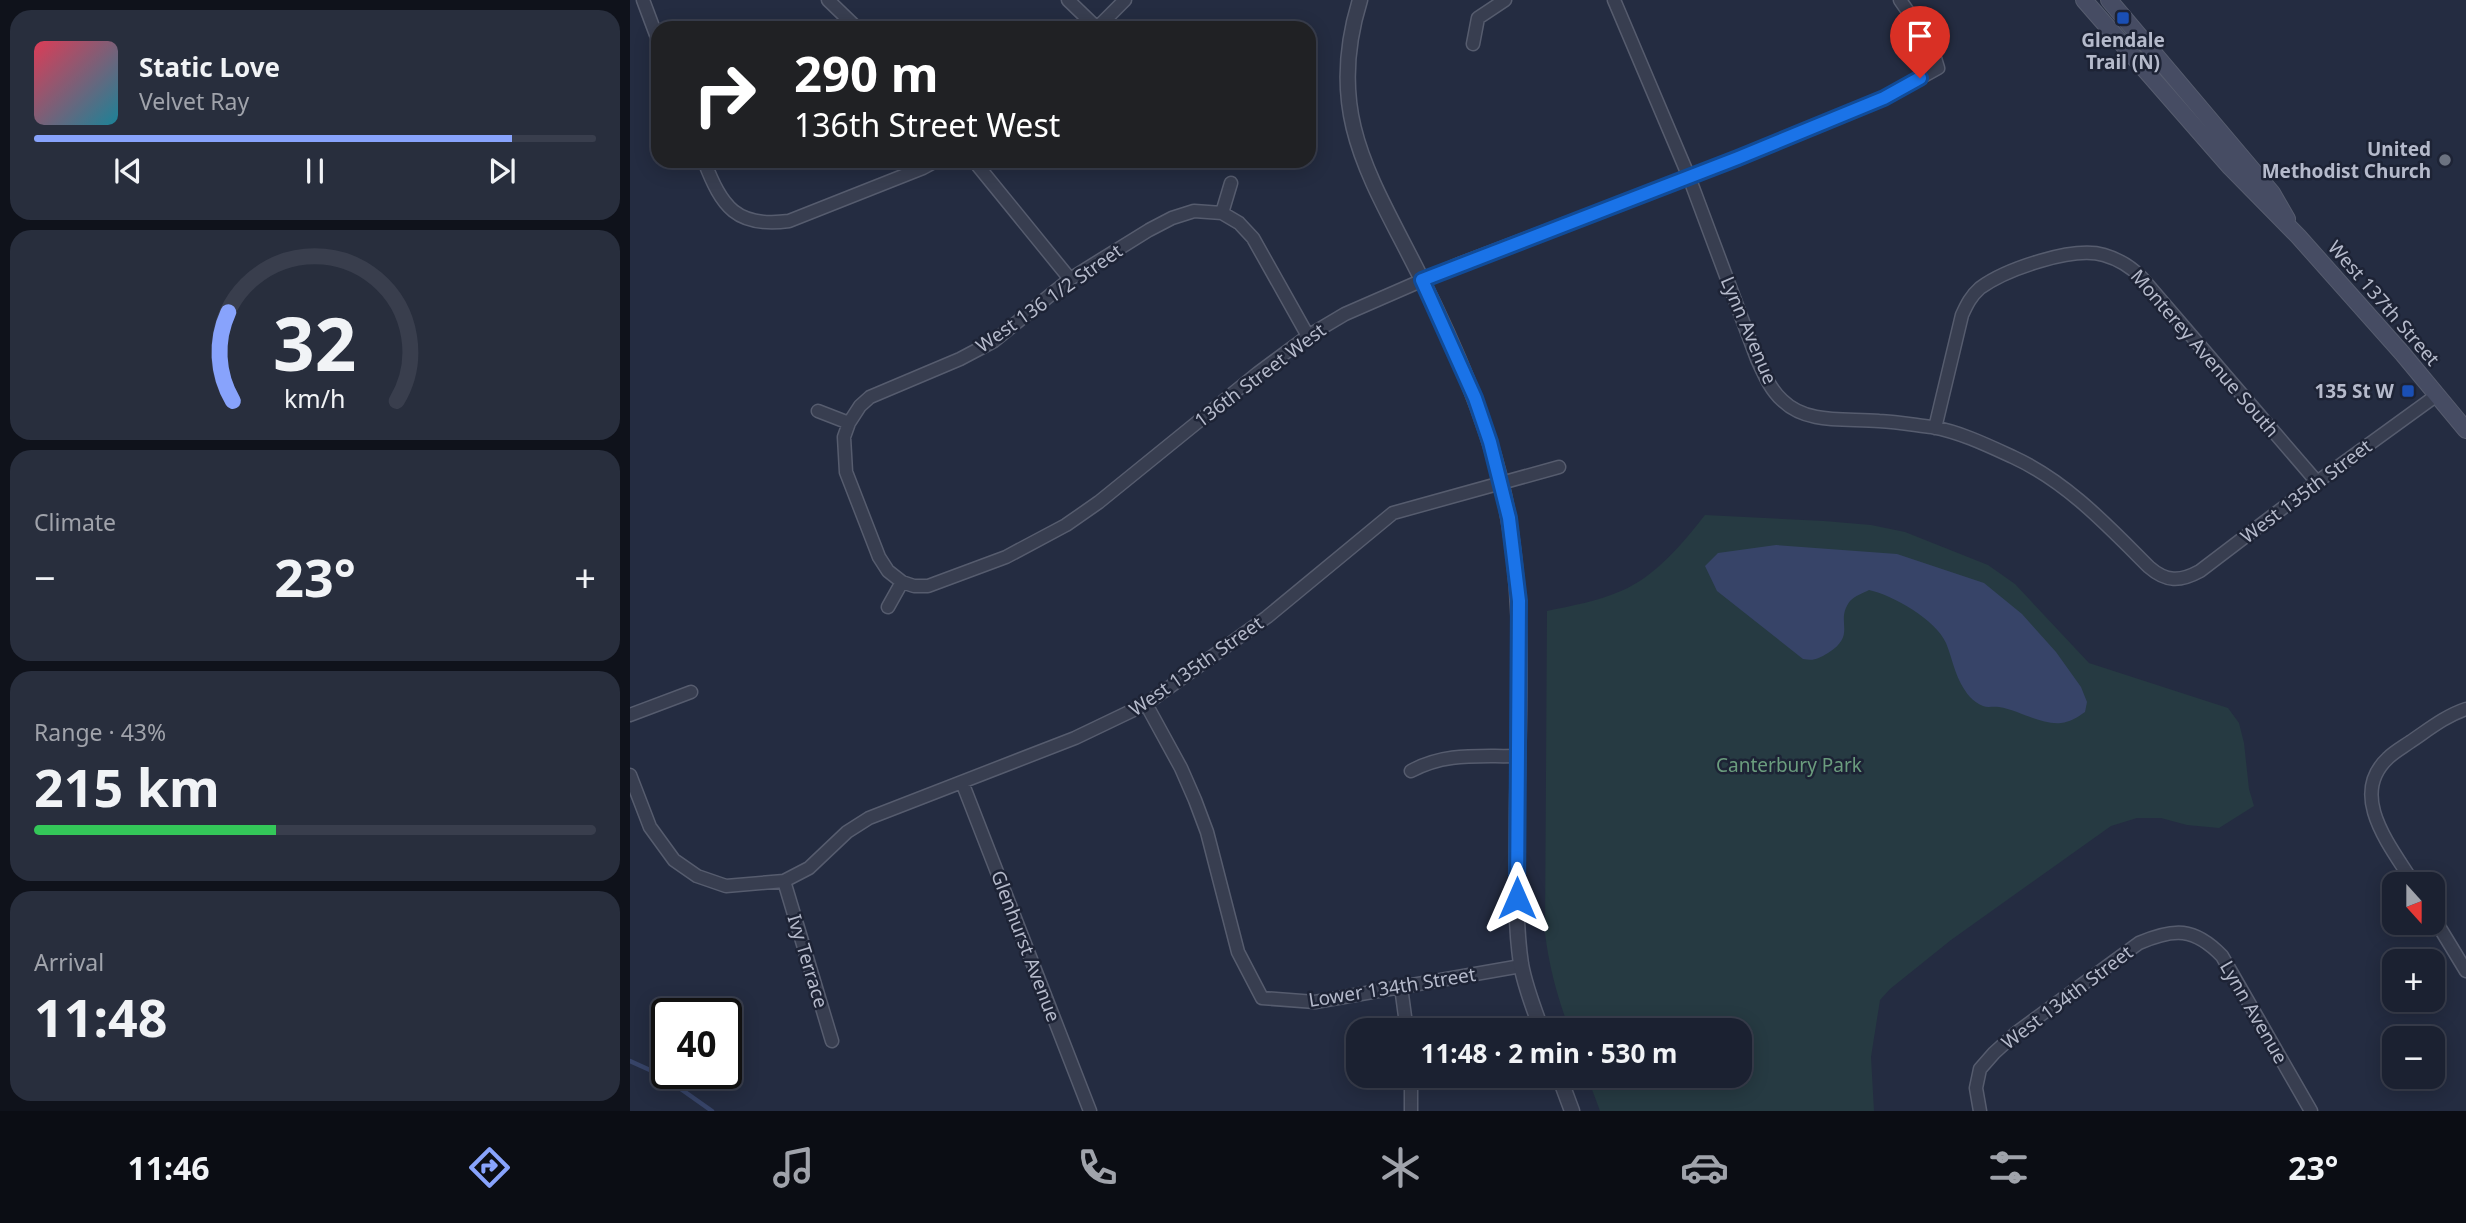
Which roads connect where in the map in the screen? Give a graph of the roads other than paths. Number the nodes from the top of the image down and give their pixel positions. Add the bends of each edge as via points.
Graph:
1 (643, 0) edge
2 (828, 0) edge
3 (1068, 0) edge
4 (1125, 0) edge
5 (1360, 0) edge
6 (1505, 0) edge
7 (1614, 0) edge
8 (1900, 0) edge
9 (2108, 0) edge
10 (2089, 6) edge
11 (651, 21) edge
12 (850, 21) edge
13 (1090, 21) edge
14 (1104, 21) edge
15 (1473, 44) dead end
16 (708, 168) edge
17 (923, 168) edge
18 (980, 168) edge
19 (1689, 177) junction
20 (1231, 183) dead end
21 (1222, 213) junction
22 (2298, 236) junction
23 (1070, 279) junction
24 (1422, 280) junction
25 (1308, 336) junction
26 (2437, 395) junction
27 (818, 411) dead end
28 (849, 423) junction
29 (1935, 428) junction
30 (2466, 430) edge
31 (1559, 467) dead end
32 (1501, 481) junction
33 (2317, 482) junction
34 (2173, 580) joint
35 (902, 582) junction
36 (888, 607) dead end
37 (691, 692) dead end
38 (1146, 704) junction
39 (2466, 709) edge
40 (630, 715) edge
41 (1518, 757) junction
42 (1411, 771) dead end
43 (630, 775) edge
44 (962, 782) junction
45 (2407, 872) edge
46 (784, 881) junction
47 (2179, 931) joint
48 (2444, 935) edge
49 (1521, 966) junction
50 (2466, 971) edge
51 (1401, 987) junction
52 (1405, 1018) edge
53 (1537, 1018) edge
54 (832, 1041) dead end
55 (1411, 1088) edge
56 (1563, 1088) edge
57 (1090, 1111) edge
58 (1411, 1111) edge
59 (1572, 1111) edge
60 (1980, 1111) edge
61 (2311, 1111) edge

1 - 11 street
2 - 12 street
3 - 13 street
4 - 14 street
5 - 24 street via 1346,83 1351,116 1371,179
6 - 15 street via 1478,18
7 - 19 street, Lynn Avenue
8 - 19 street, 136th Street West via 1931,45 1938,68 1884,98
9 - 10 street
9 - 22 main road via 2272,193
10 - 22 main road via 2230,167
16 - 17 street via 726,205 752,221 771,223 789,221
18 - 23 street
19 - 24 street, 136th Street West
19 - 29 street, Lynn Avenue via 1757,359 1783,402 1823,419
20 - 21 street
21 - 23 street, West 136 1/2 Street via 1194,211 1172,218
21 - 25 street via 1253,238
22 - 26 main road, West 137th Street
23 - 28 street, West 136 1/2 Street via 993,341 870,397
24 - 25 street, 136th Street West
24 - 32 street via 1475,398
25 - 35 street, 136th Street West via 1066,525 1006,557 928,586
26 - 30 main road, West 137th Street
26 - 33 street, West 135th Street
27 - 28 street
28 - 35 street via 844,437 846,472 879,557
29 - 33 street, Monterey Avenue South via 1969,299 1981,288 2034,263 2067,253 2103,255 2141,277
29 - 34 street, Lynn Avenue via 1980,443 2045,474 2082,500 2160,576
31 - 32 street, West 135th Street
32 - 38 street, West 135th Street via 1393,513 1267,617
32 - 41 street via 1519,601
33 - 34 street, West 135th Street via 2200,571
35 - 36 street
37 - 40 street
38 - 44 street, West 135th Street via 1075,738
38 - 51 street, Lower 134th Street via 1195,800 1238,953 1262,998 1315,1002
39 - 45 street via 2451,714 2387,758 2376,773 2370,790 2372,811
41 - 42 street via 1449,757
41 - 49 street
43 - 46 street via 650,827 674,860 697,876 726,886
44 - 46 street, West 135th Street via 869,818 809,868
44 - 57 street, Glenhurst Avenue
46 - 54 street, Ivy Terrace
47 - 60 street, West 134th Street via 2139,943 2016,1033 1980,1069 1976,1088
47 - 61 street, Lynn Avenue via 2196,936 2222,956
48 - 50 street
49 - 51 street, Lower 134th Street
49 - 53 street
51 - 52 street
55 - 58 street
56 - 59 street

